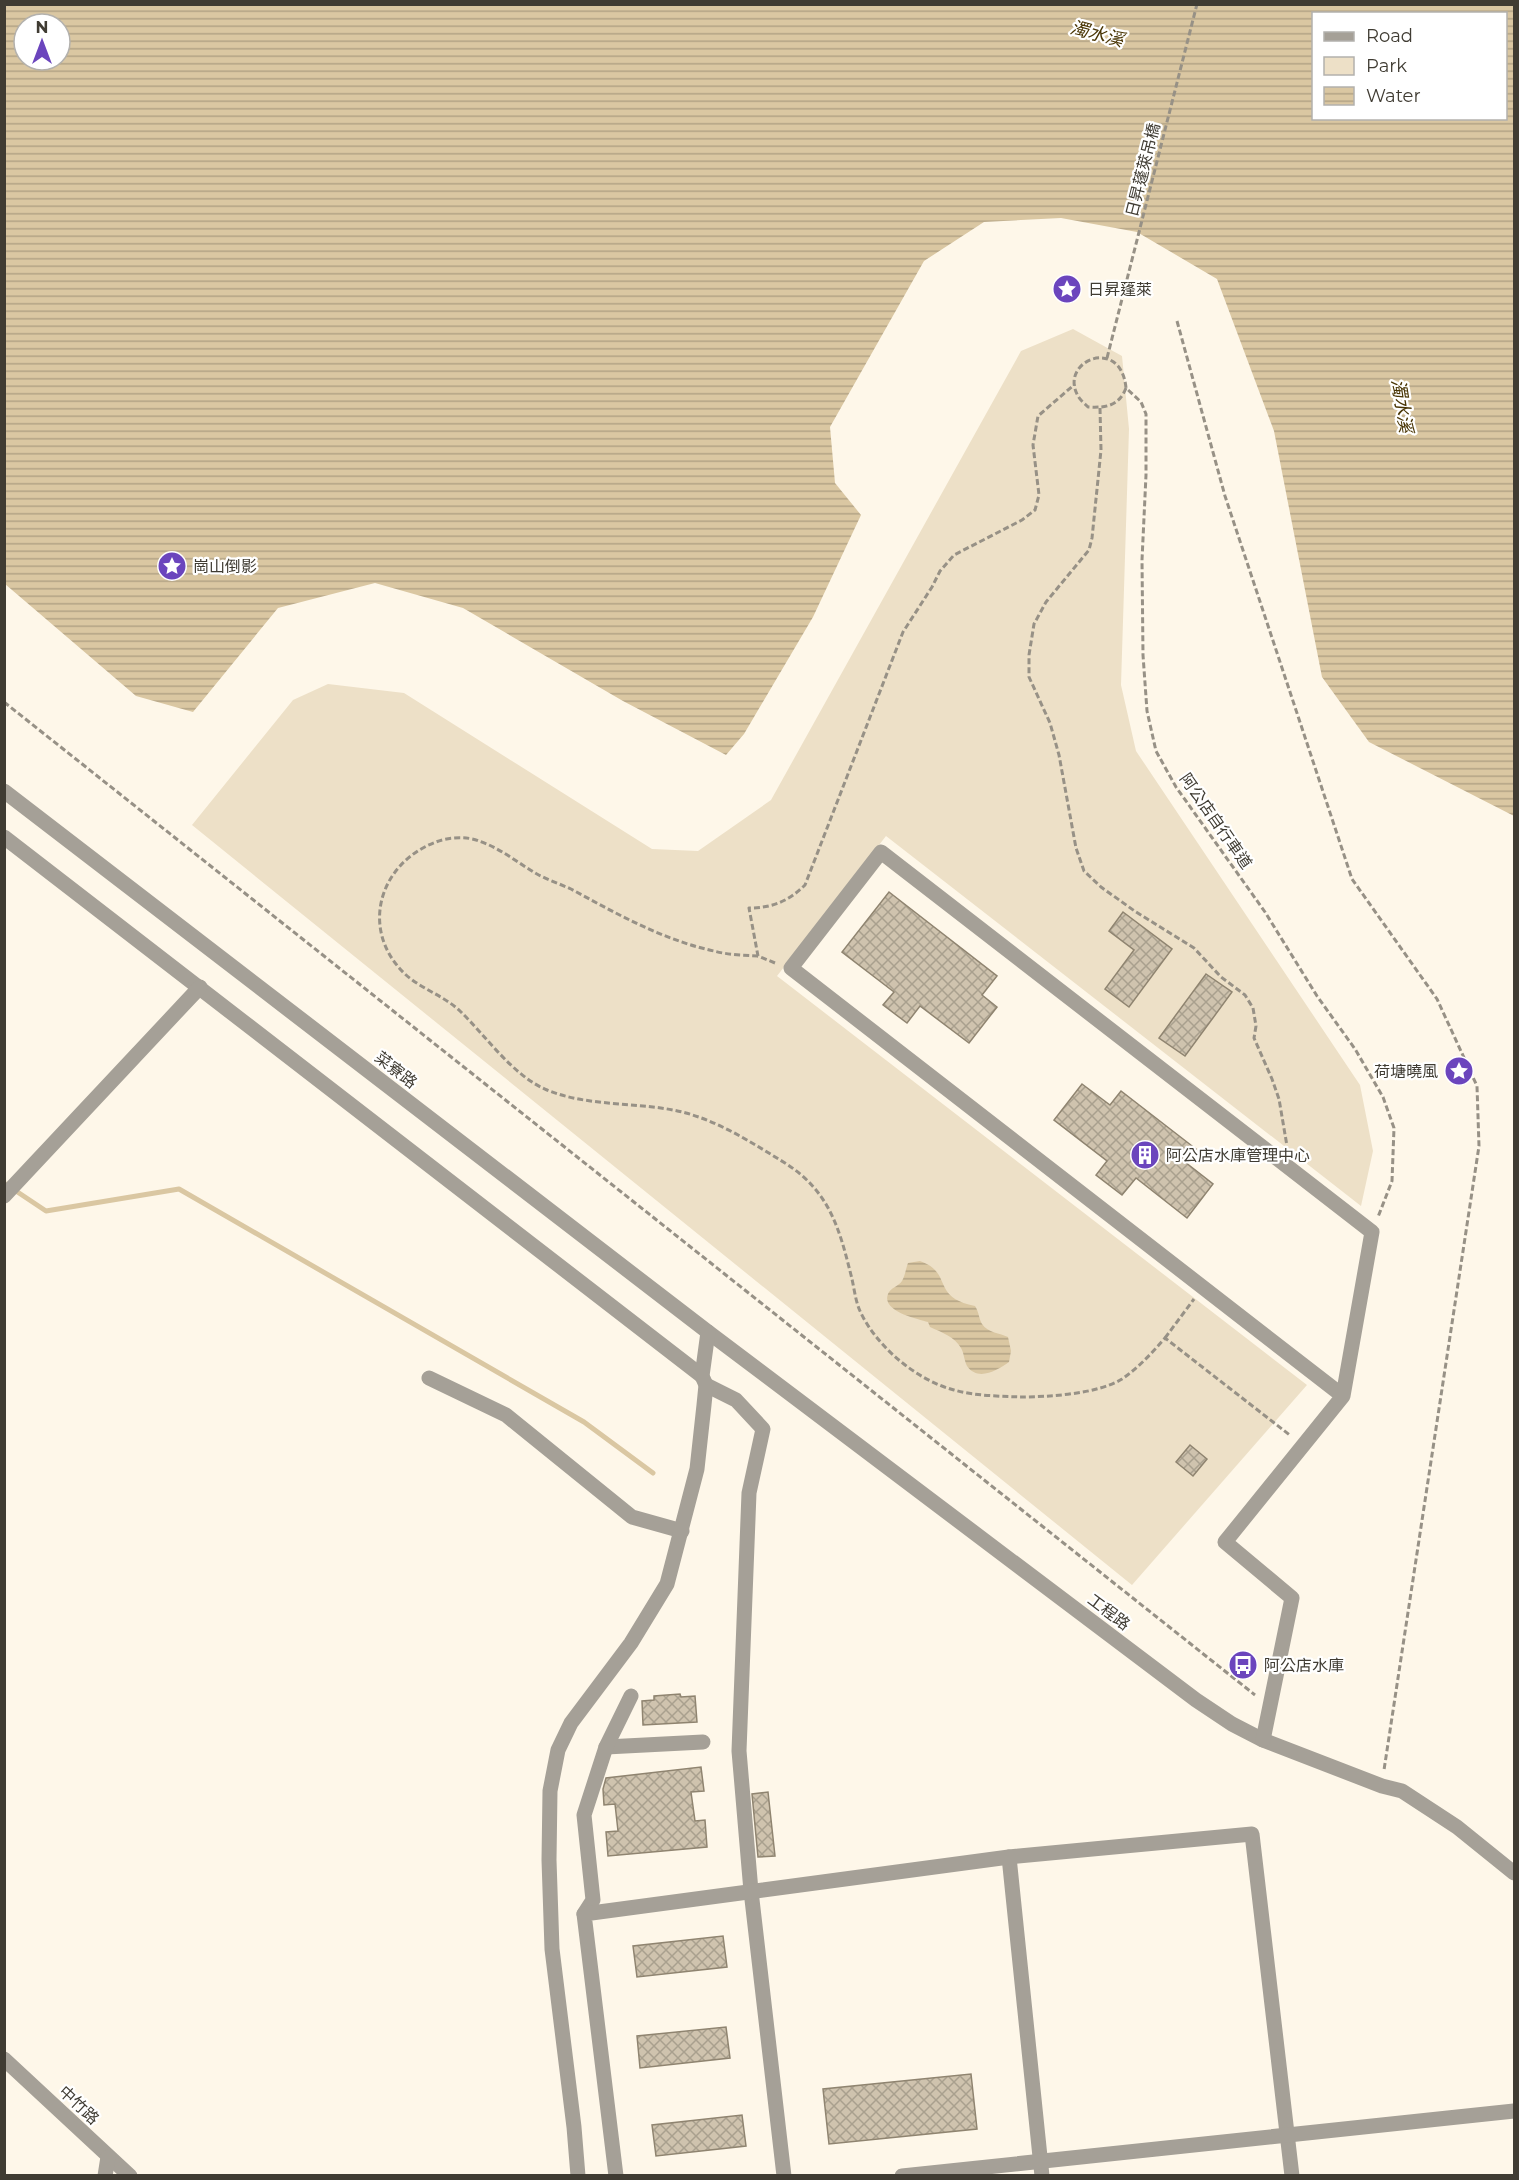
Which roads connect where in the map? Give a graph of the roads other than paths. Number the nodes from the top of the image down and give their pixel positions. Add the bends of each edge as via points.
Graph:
1 (4, 791) edge
2 (4, 837) edge
3 (200, 987) junction
4 (4, 1196) edge
5 (708, 1332) junction
6 (429, 1378) dead end
7 (704, 1381) junction
8 (1343, 1396) junction
9 (682, 1531) junction
10 (631, 1696) dead end
11 (1263, 1740) junction
12 (703, 1742) dead end
13 (606, 1747) junction
14 (1009, 1857) junction
15 (1515, 1873) edge
16 (751, 1890) junction
17 (584, 1914) junction
18 (4, 2059) edge
19 (1515, 2111) edge
20 (1288, 2133) junction
21 (108, 2157) junction
22 (1040, 2160) junction
23 (105, 2175) edge
24 (130, 2175) edge
25 (578, 2175) edge
26 (616, 2175) edge
27 (784, 2175) edge
28 (902, 2175) edge
29 (1042, 2175) edge
30 (1292, 2175) edge

1 - 5 street, 菜寮路
2 - 3 street
3 - 4 street
3 - 7 street
5 - 7 street
5 - 11 street, 工程路 via 1196,1700
6 - 9 street via 506,1415 632,1517
7 - 9 street via 697,1469
7 - 16 street via 736,1400 763,1429 749,1493 739,1751
8 - 8 street via 791,968 881,852 1372,1232
8 - 11 street via 1225,1542 1292,1598
9 - 25 street via 667,1584 632,1643 571,1723 558,1750 550,1791 552,1949
10 - 13 street
11 - 15 street, 工程路 via 1402,1791
12 - 13 street
13 - 17 street via 584,1815 593,1900
14 - 16 street
14 - 20 street via 1252,1834
14 - 22 street
16 - 17 street
16 - 27 street
17 - 26 street
18 - 21 street, 中竹路
19 - 20 street
20 - 22 street
20 - 30 street
21 - 23 street
21 - 24 street, 中竹路
22 - 28 street
22 - 29 street

